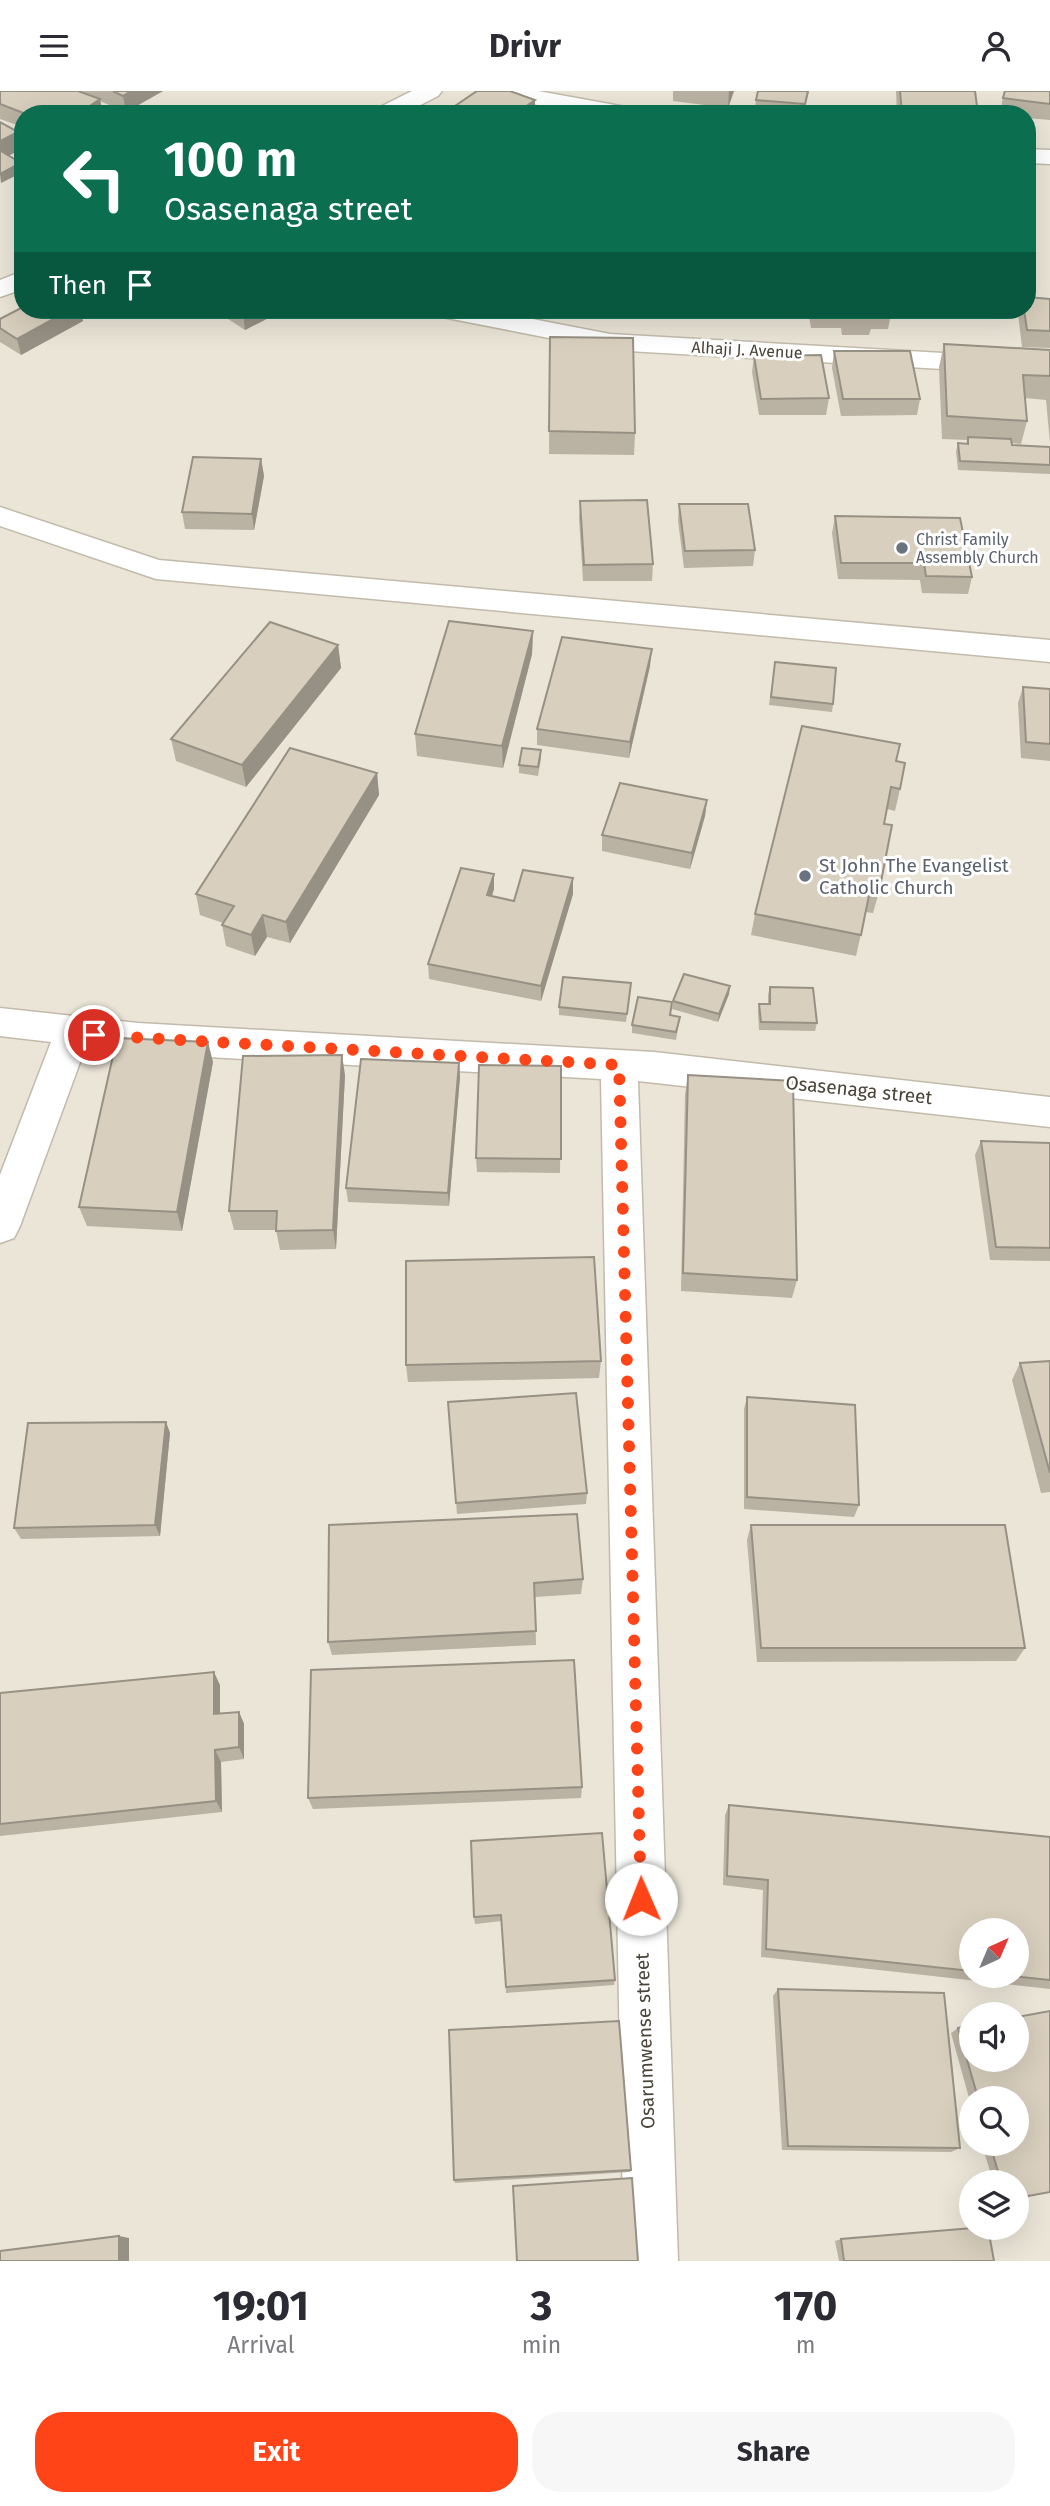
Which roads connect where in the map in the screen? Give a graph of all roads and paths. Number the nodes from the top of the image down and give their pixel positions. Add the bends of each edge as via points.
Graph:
1 (430, 91) edge
2 (500, 91) edge
3 (402, 105) edge
4 (577, 105) edge
5 (493, 319) edge
6 (1050, 367) edge
7 (0, 516) edge
8 (1050, 652) edge
9 (0, 1022) edge
10 (73, 1033) junction
11 (619, 1065) junction
12 (1050, 1112) edge
13 (0, 1226) edge
14 (651, 2261) edge

1 - 3 street
2 - 4 street
5 - 6 street, Alhaji J. Avenue via 610,342
7 - 8 street via 156,569
9 - 10 street, Osasenaga street
10 - 11 street, Osasenaga street
10 - 13 street
11 - 12 street, Osasenaga street
11 - 14 street, Osarumwense street

